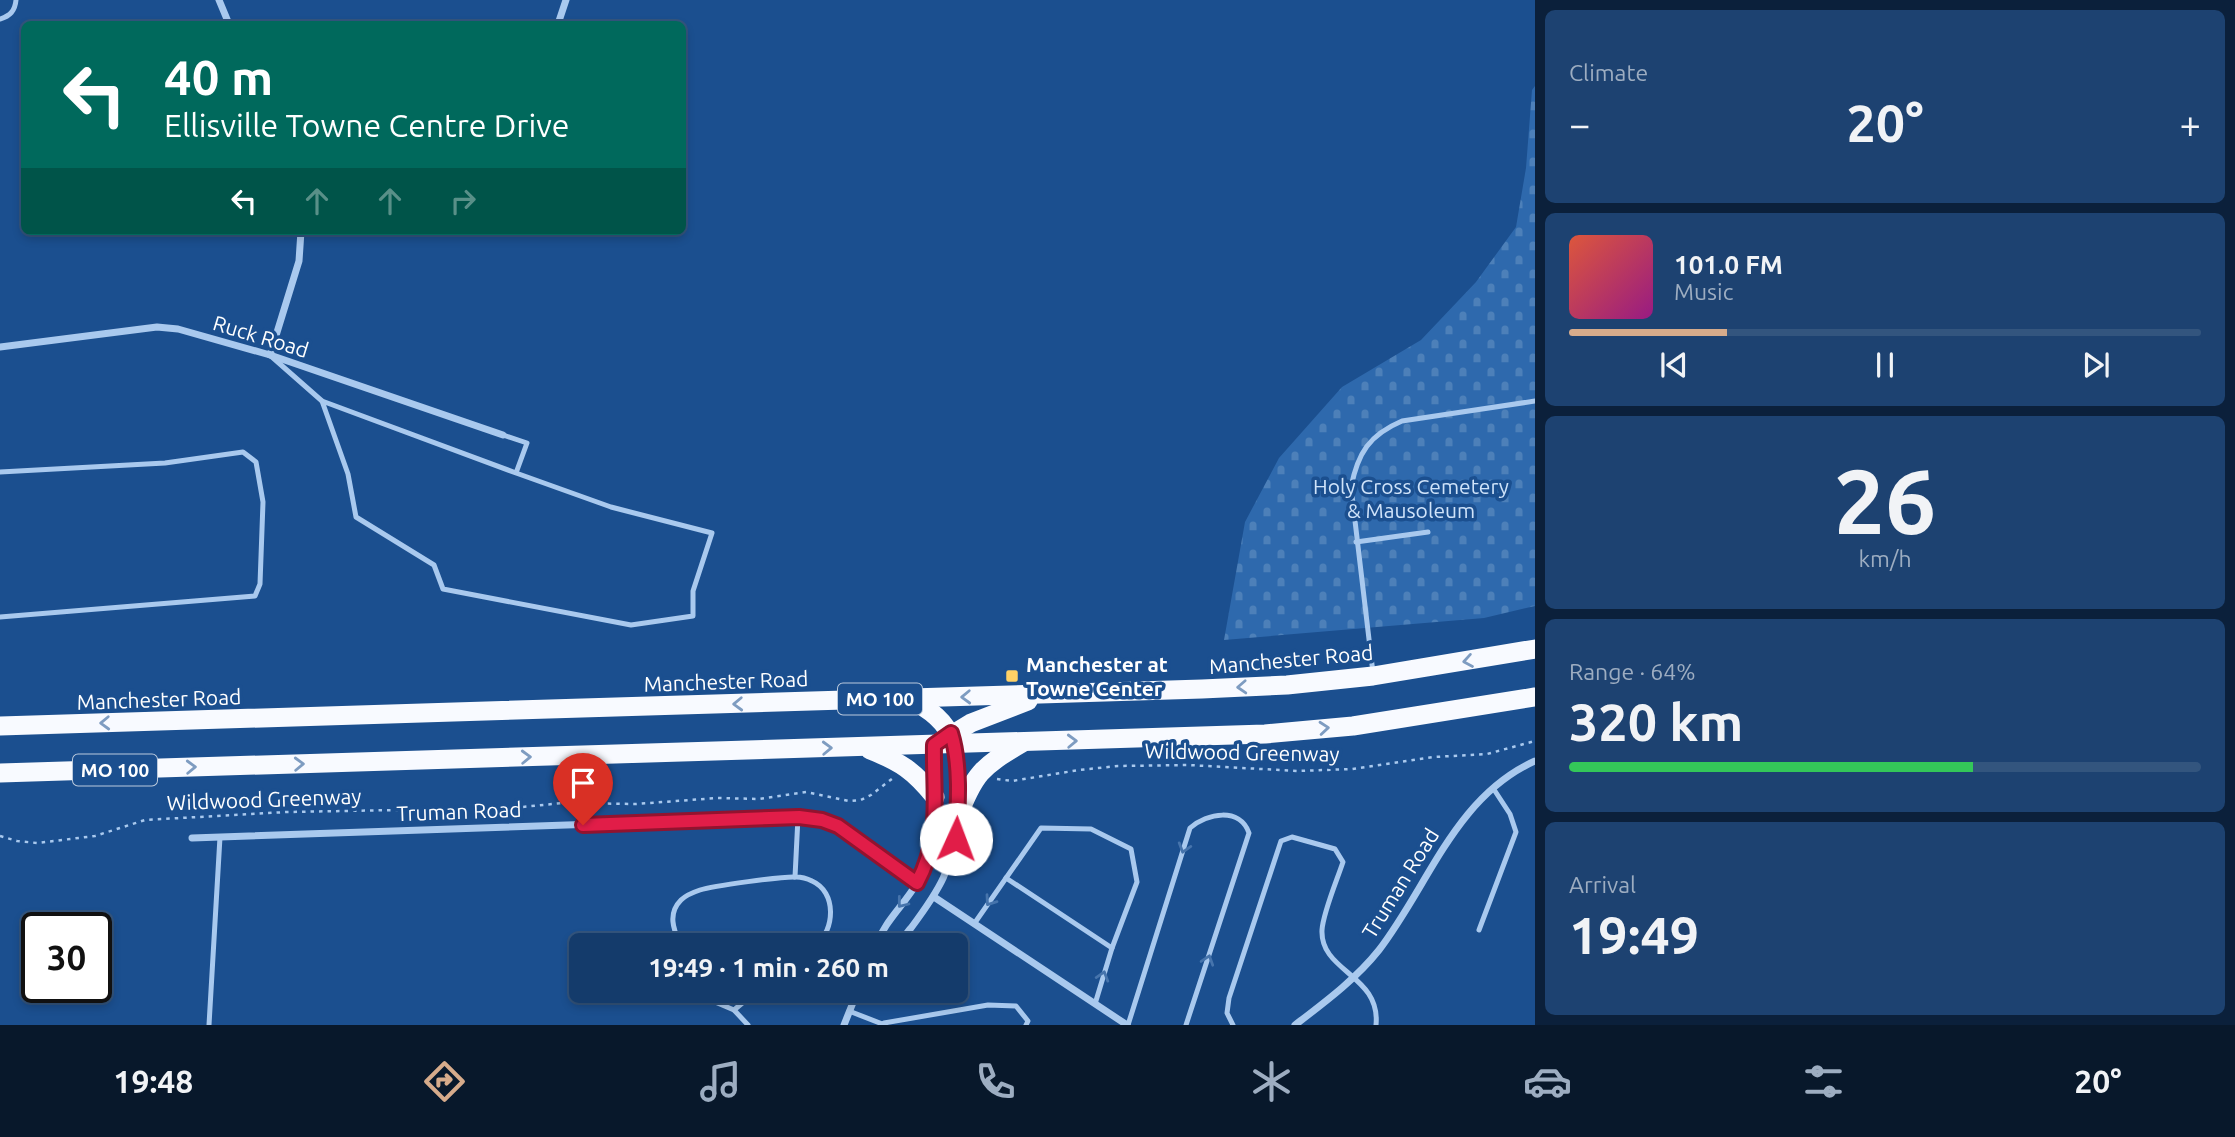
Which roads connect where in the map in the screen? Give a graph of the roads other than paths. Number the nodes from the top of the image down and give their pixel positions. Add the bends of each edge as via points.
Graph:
1 (16, 0) edge
2 (219, 0) edge
3 (566, 0) edge
4 (0, 19) edge
5 (228, 21) edge
6 (559, 21) edge
7 (301, 235) edge
8 (0, 347) edge
9 (270, 355) junction
10 (322, 401) junction
11 (1535, 401) edge
12 (503, 435) joint
13 (0, 472) edge
14 (516, 473) junction
15 (1428, 532) dead end
16 (1356, 542) junction
17 (0, 617) edge
18 (1535, 649) edge
19 (1373, 676) junction
20 (1049, 694) junction
21 (1535, 697) edge
22 (909, 699) junction
23 (0, 726) edge
24 (953, 739) junction
25 (1023, 742) junction
26 (934, 745) junction
27 (862, 747) junction
28 (1535, 761) edge
29 (0, 773) edge
30 (1493, 788) junction
31 (935, 797) junction
32 (799, 817) junction
33 (957, 819) junction
34 (220, 837) junction
35 (192, 838) dead end
36 (796, 877) junction
37 (1006, 878) junction
38 (917, 883) junction
39 (934, 897) junction
40 (974, 925) junction
41 (1479, 930) dead end
42 (675, 933) edge
43 (823, 933) edge
44 (880, 933) edge
45 (907, 933) edge
46 (1112, 948) junction
47 (1354, 977) junction
48 (717, 1003) edge
49 (742, 1003) edge
50 (852, 1003) edge
51 (1095, 1004) junction
52 (734, 1010) junction
53 (849, 1011) junction
54 (884, 1024) edge
55 (209, 1025) edge
56 (748, 1025) edge
57 (844, 1025) edge
58 (1026, 1025) edge
59 (1128, 1025) edge
60 (1186, 1025) edge
61 (1233, 1025) edge
62 (1295, 1025) edge
63 (1376, 1025) edge

1 - 4 lane via 9,16
2 - 5 street
3 - 6 street
7 - 9 street via 299,261
8 - 9 street, Ruck Road via 158,327
9 - 10 lane
9 - 12 street, Ruck Road
10 - 14 lane
10 - 14 lane via 348,474 356,517 434,565 443,589 631,625 692,616 693,591 712,533 611,508
11 - 16 lane via 1402,421 1378,433 1363,452 1351,487
12 - 14 lane via 527,443
13 - 17 lane via 166,463 243,452 256,462 263,502 260,584 255,596
15 - 16 lane
16 - 19 lane
18 -> 19 highway, Manchester Road / MO 100
19 -> 20 highway, Manchester Road / MO 100 via 1275,685
20 -> 22 highway, Manchester Road / MO 100
20 - 24 highway via 999,711
25 -> 21 highway, MO 100 via 1341,727
22 -> 23 highway, Manchester Road / MO 100
22 - 24 highway via 940,719
24 - 25 highway, MO 100
24 - 26 highway, MO 100
24 - 33 street
25 - 33 highway via 976,775
26 - 27 highway, MO 100
26 - 31 street
29 -> 27 highway, MO 100
27 - 31 highway via 896,760
28 - 30 street, Truman Road
30 - 41 lane via 1516,832
30 - 47 street, Truman Road via 1453,831 1380,948
31 - 38 street via 934,834
32 - 34 street, Truman Road
32 - 36 lane
32 - 38 street, Truman Road via 838,826
33 - 39 street via 952,857
34 - 35 street, Truman Road
34 - 55 lane
36 - 42 lane via 701,890 681,899 673,911
36 - 43 lane via 814,882 825,892 831,906
37 -> 40 lane
37 - 46 lane
37 - 46 lane via 1041,828 1091,829 1131,849 1137,882
38 -> 44 street
39 - 40 street
39 - 45 street
40 - 51 street
51 -> 46 lane
47 - 61 lane via 1323,943 1322,929 1343,862 1335,849 1292,837 1281,841 1229,998 1227,1013
47 - 62 street, Truman Road
47 - 63 lane via 1370,993 1378,1011
48 - 52 lane
49 - 52 lane
50 - 53 street
51 - 59 street
52 - 56 lane
53 - 54 lane
53 - 57 street
54 - 58 lane via 988,1005 1016,1006 1028,1021
60 -> 59 lane via 1249,833 1237,816 1199,820 1190,828

